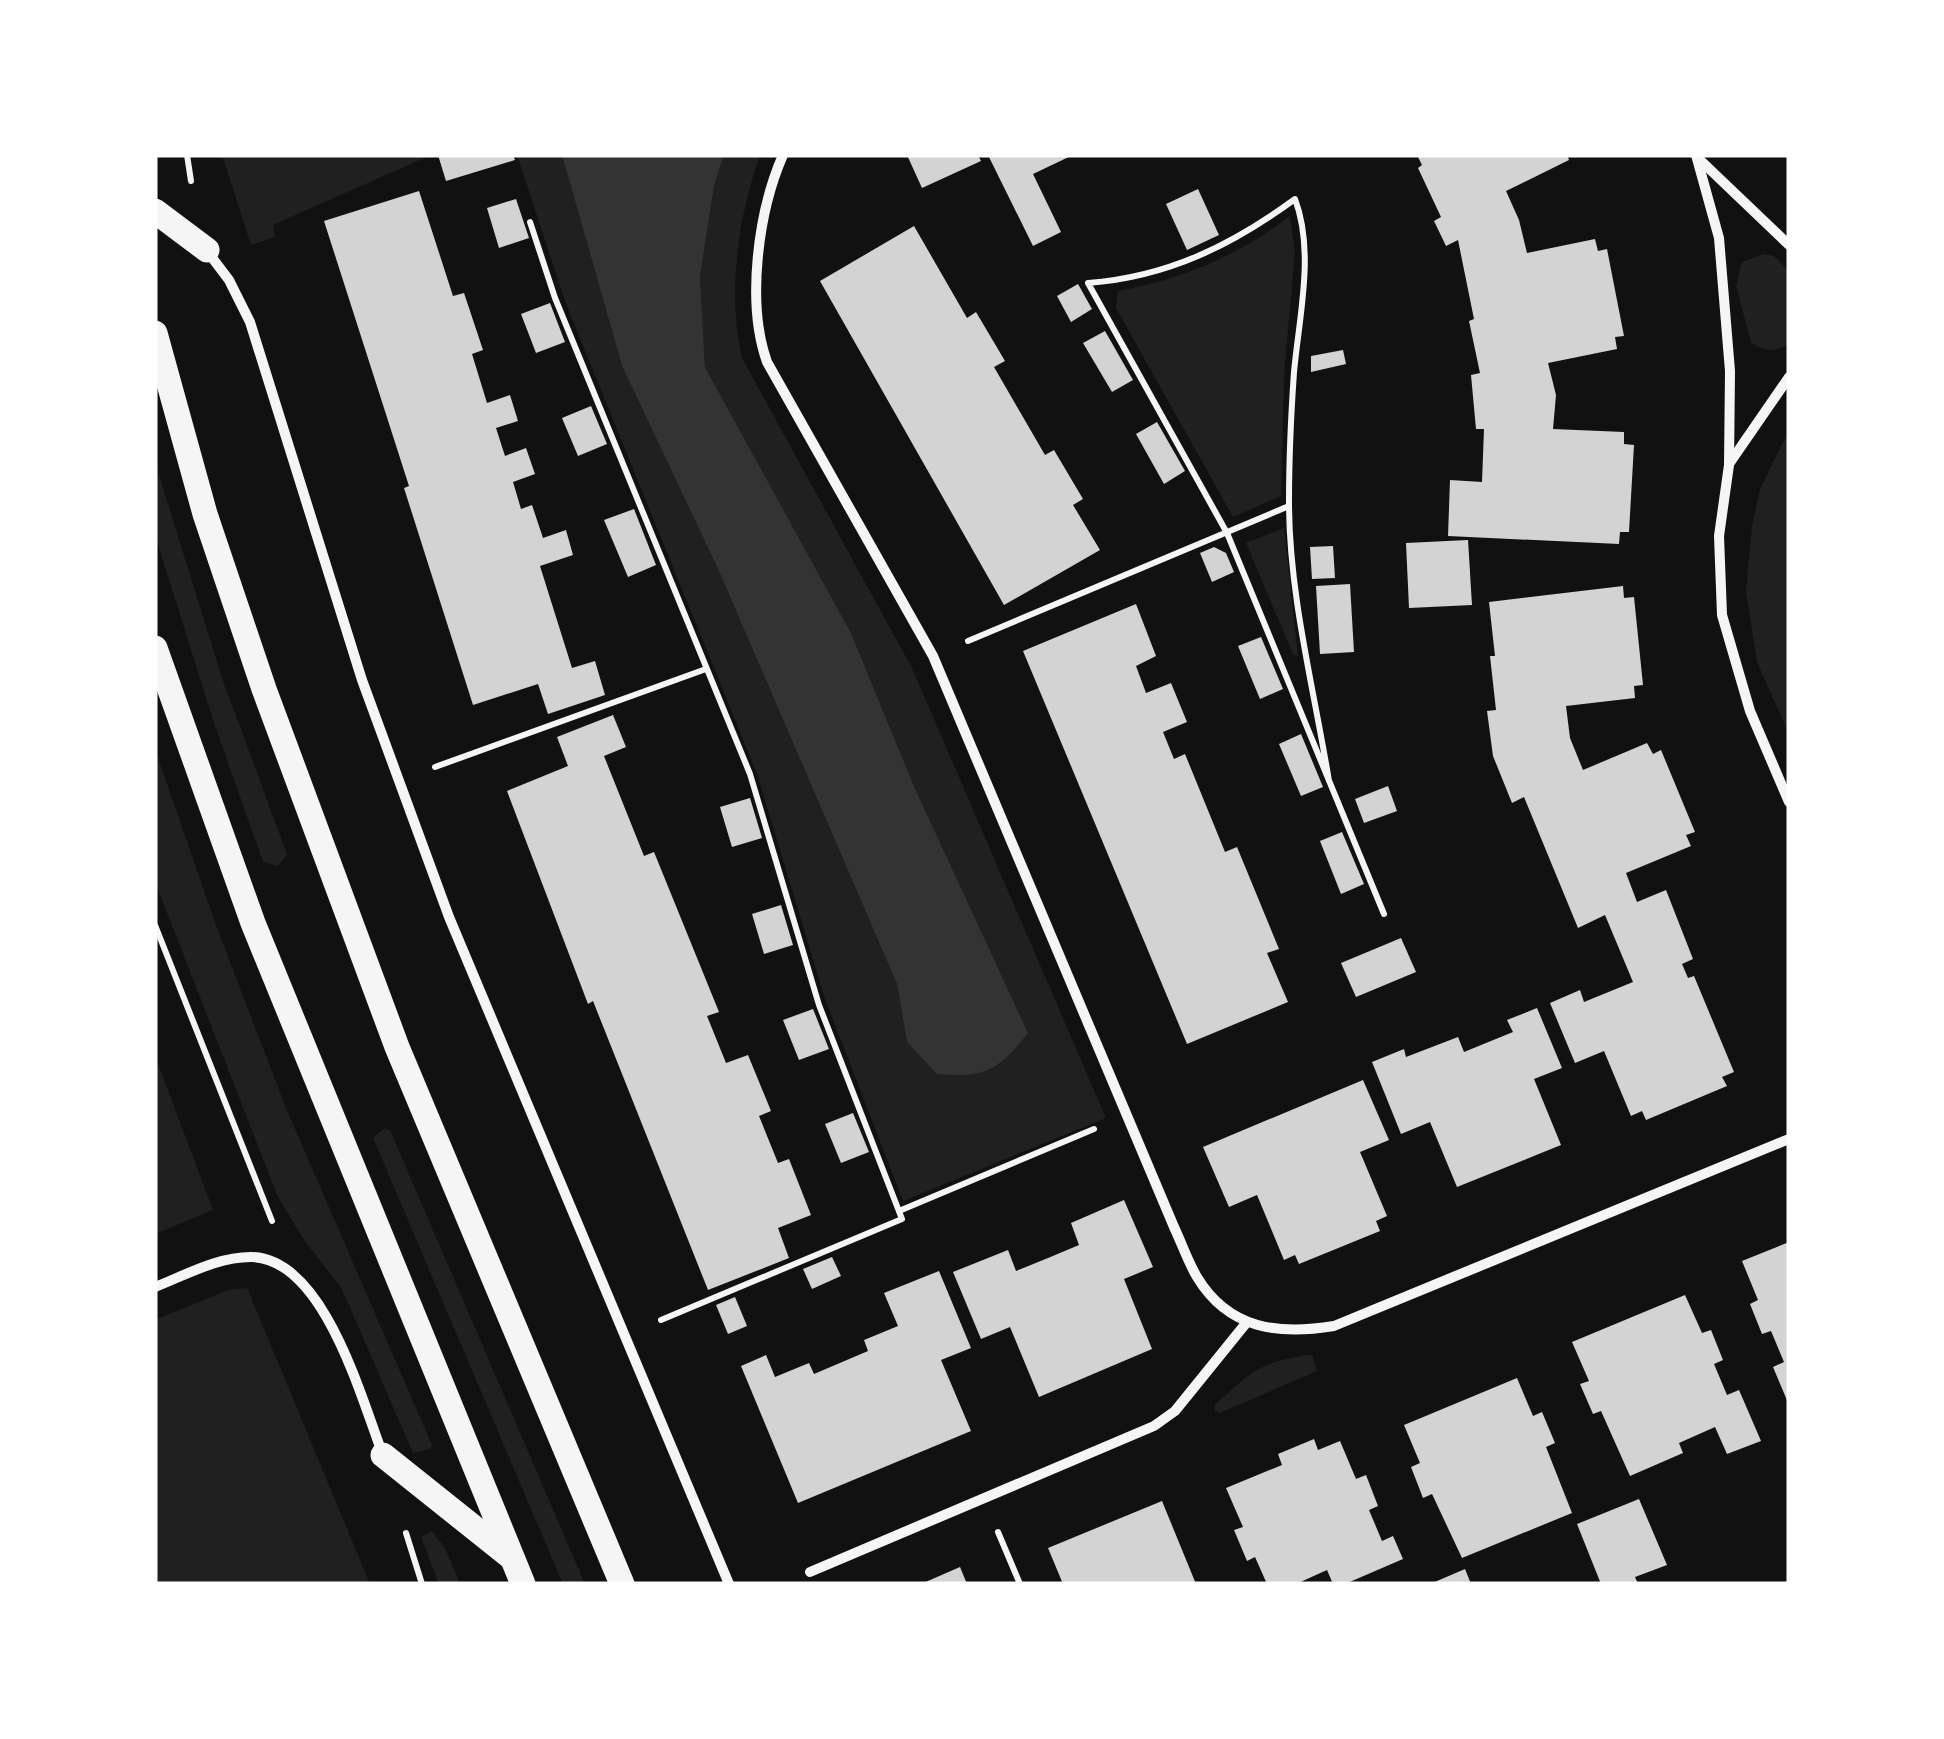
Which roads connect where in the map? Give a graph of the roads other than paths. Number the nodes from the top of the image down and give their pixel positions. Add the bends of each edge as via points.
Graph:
1 (782, 155) edge
2 (1698, 157) edge
3 (155, 211) edge
4 (1789, 246) edge
5 (207, 250) joint
6 (155, 333) edge
7 (1789, 378) edge
8 (1729, 465) junction
9 (155, 648) edge
10 (1789, 802) edge
11 (1789, 1139) edge
12 (155, 1288) edge
13 (1247, 1322) junction
14 (383, 1455) joint
15 (514, 1558) junction
16 (810, 1572) dead end
17 (523, 1584) edge
18 (622, 1584) edge
19 (728, 1584) edge

1 - 13 street via 764,216 756,308 762,349 933,656 1198,1279
2 - 4 street
2 - 8 street via 1719,238 1730,371
3 - 5 main road
5 - 19 street via 250,322 351,646 448,917
6 - 18 main road via 264,689 396,1047
7 - 8 street
8 - 10 street via 1719,536 1722,614 1750,711
9 - 15 main road via 253,923
11 - 13 street via 1334,1326 1298,1332
12 - 14 street via 234,1258 255,1257 293,1271 336,1335
13 - 16 street via 1176,1411 1154,1426
14 - 15 main road
15 - 17 main road

